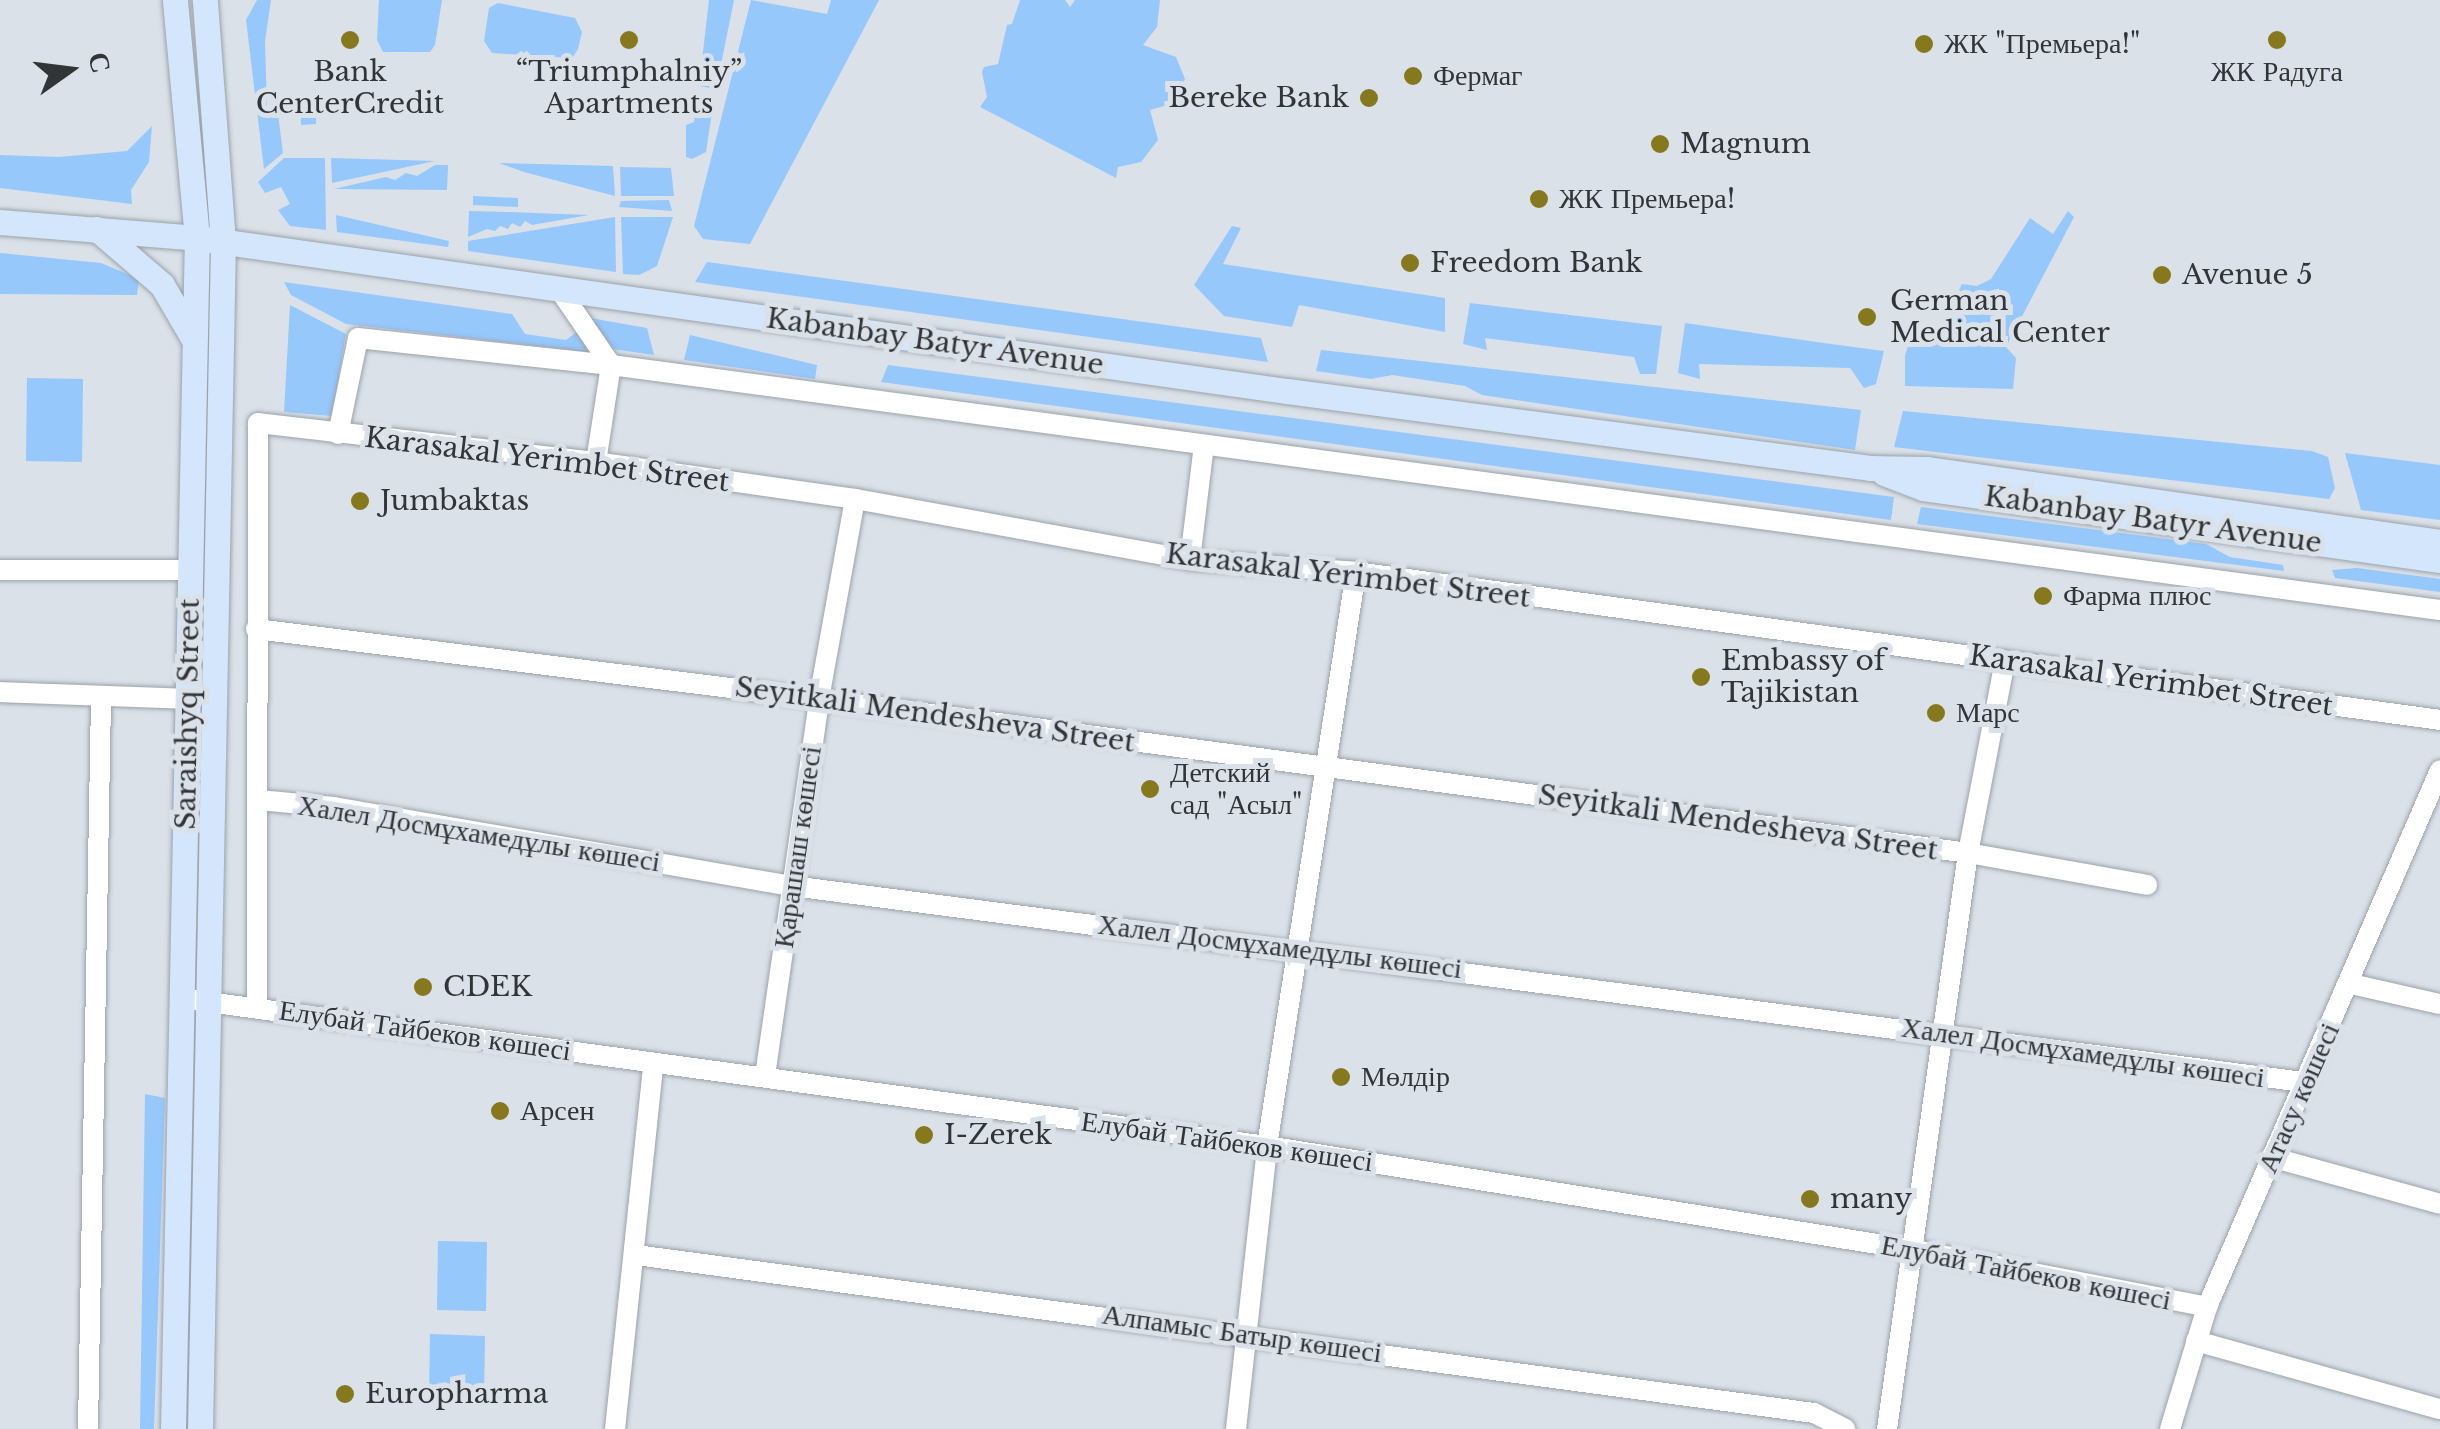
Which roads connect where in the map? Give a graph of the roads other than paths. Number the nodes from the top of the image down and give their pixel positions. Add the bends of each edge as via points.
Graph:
1 (175, 0) edge
2 (205, 0) edge
3 (0, 222) edge
4 (97, 229) junction
5 (197, 238) junction
6 (223, 242) junction
7 (559, 289) junction
8 (195, 341) junction
9 (611, 364) junction
10 (338, 434) junction
11 (1204, 445) junction
12 (596, 462) junction
13 (1870, 468) junction
14 (855, 499) junction
15 (2440, 542) edge
16 (1190, 560) junction
17 (2440, 560) edge
18 (0, 570) edge
19 (190, 570) junction
20 (1356, 572) junction
21 (2440, 610) edge
22 (256, 628) junction
23 (2005, 661) junction
24 (0, 692) edge
25 (101, 696) junction
26 (188, 699) junction
27 (820, 699) junction
28 (2440, 720) edge
29 (1327, 768) junction
30 (2440, 770) edge
31 (259, 800) junction
32 (1968, 853) junction
33 (792, 886) junction
34 (2147, 886) dead end
35 (1296, 948) junction
36 (2351, 984) junction
37 (195, 1000) junction
38 (2440, 1004) edge
39 (256, 1006) junction
40 (1943, 1035) junction
41 (653, 1066) junction
42 (765, 1076) junction
43 (2304, 1082) junction
44 (1267, 1146) junction
45 (2271, 1157) junction
46 (2440, 1204) edge
47 (1915, 1250) junction
48 (636, 1255) junction
49 (2207, 1308) junction
50 (1249, 1334) junction
51 (2196, 1340) junction
52 (2440, 1409) edge
53 (88, 1429) edge
54 (173, 1429) edge
55 (200, 1429) edge
56 (615, 1429) edge
57 (1236, 1429) edge
58 (1845, 1429) edge
59 (1888, 1429) edge
60 (2170, 1429) edge

1 - 5 main road, Saraishyq Street
2 - 6 main road, Saraishyq Street
3 - 4 main road, Kabanbay Batyr Avenue
4 - 5 main road, Kabanbay Batyr Avenue
4 - 8 main road via 162,285
5 - 6 main road, Kabanbay Batyr Avenue
5 - 8 main road, Saraishyq Street
6 - 7 main road, Kabanbay Batyr Avenue
6 - 37 main road, Saraishyq Street
7 - 9 street
7 - 13 main road, Kabanbay Batyr Avenue
8 - 19 main road, Saraishyq Street
9 - 10 street via 358,338
9 - 11 street
9 - 12 street
10 - 12 street, Karasakal Yerimbet Street
10 - 22 street, Karasakal Yerimbet Street via 258,423
11 - 16 street
11 - 21 street
12 - 14 street, Karasakal Yerimbet Street
13 - 15 main road, Kabanbay Batyr Avenue via 1926,468
13 - 17 main road, Kabanbay Batyr Avenue via 1923,488
14 - 16 street, Karasakal Yerimbet Street
14 - 27 street, Қарашаш көшесі
16 - 20 street, Karasakal Yerimbet Street
18 - 19 street
19 - 26 main road, Saraishyq Street
20 - 23 street, Karasakal Yerimbet Street
20 - 29 street
22 - 27 street, Seyitkali Mendesheva Street
22 - 31 street
23 - 28 street, Karasakal Yerimbet Street
23 - 32 street
24 - 25 street
25 - 26 street
25 - 53 street
26 - 37 main road, Saraishyq Street
27 - 29 street, Seyitkali Mendesheva Street
27 - 33 street, Қарашаш көшесі
29 - 32 street, Seyitkali Mendesheva Street
29 - 35 street
30 - 36 street, Атасу көшесі
31 - 33 street, Халел Досмұхамедұлы көшесі via 334,807
31 - 39 street
32 - 34 street, Seyitkali Mendesheva Street
32 - 40 street
33 - 35 street, Халел Досмұхамедұлы көшесі
33 - 42 street, Қарашаш көшесі
35 - 40 street, Халел Досмұхамедұлы көшесі
35 - 44 street
36 - 38 street
36 - 43 street, Атасу көшесі
37 - 39 street, Елубай Тайбеков көшесі
37 - 54 main road, Saraishyq Street
37 - 55 main road, Saraishyq Street
39 - 41 street, Елубай Тайбеков көшесі
40 - 43 street, Халел Досмұхамедұлы көшесі
40 - 47 street
41 - 42 street, Елубай Тайбеков көшесі
41 - 48 street
42 - 44 street, Елубай Тайбеков көшесі
43 - 45 street, Атасу көшесі
44 - 47 street, Елубай Тайбеков көшесі
44 - 50 street
45 - 46 street
45 - 49 street, Атасу көшесі
47 - 49 street, Елубай Тайбеков көшесі
47 - 59 street
48 - 50 street, Алпамыс Батыр көшесі
48 - 56 street
49 - 51 street, Атасу көшесі
50 - 57 street
50 - 58 street, Алпамыс Батыр көшесі via 1814,1412
51 - 52 street, Елубай Тайбеков көшесі
51 - 60 street, Атасу көшесі

